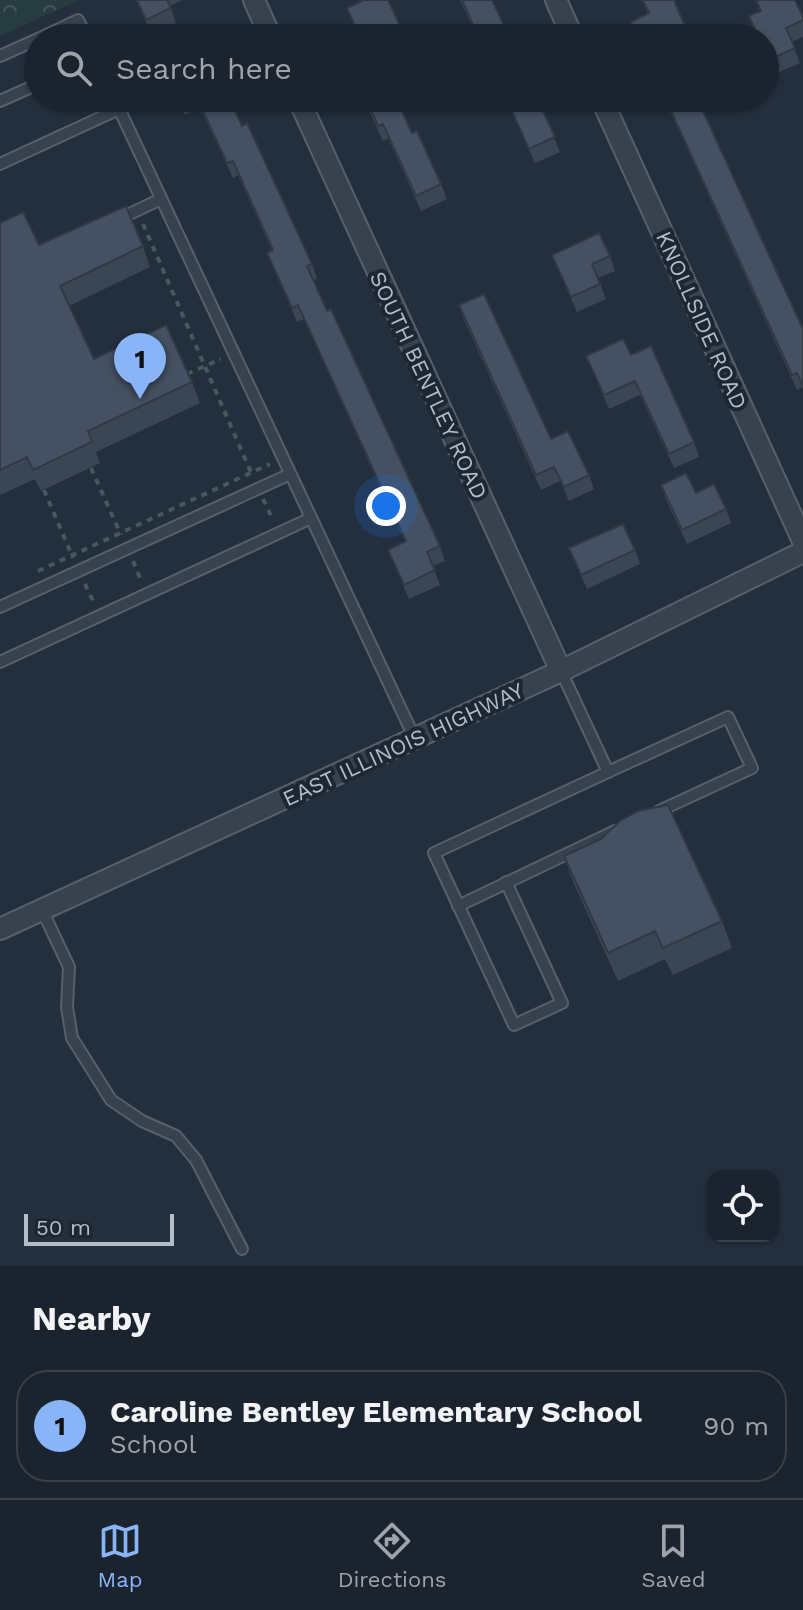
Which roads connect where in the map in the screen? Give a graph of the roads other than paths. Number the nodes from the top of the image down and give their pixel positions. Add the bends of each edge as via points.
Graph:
1 (254, 0) edge
2 (556, 0) edge
3 (265, 24) edge
4 (567, 24) edge
5 (24, 45) edge
6 (0, 56) edge
7 (24, 90) edge
8 (0, 101) edge
9 (113, 112) edge
10 (120, 112) edge
11 (304, 112) edge
12 (607, 112) edge
13 (0, 164) edge
14 (161, 199) junction
15 (110, 222) edge
16 (288, 475) junction
17 (309, 519) junction
18 (803, 541) edge
19 (803, 552) edge
20 (0, 607) edge
21 (0, 662) edge
22 (561, 671) junction
23 (415, 739) junction
24 (608, 772) junction
25 (650, 815) edge
26 (622, 828) edge
27 (506, 882) junction
28 (458, 906) junction
29 (42, 910) junction
30 (0, 929) edge
31 (242, 1249) dead end

1 - 3 street
2 - 4 street
5 - 6 lane
7 - 8 lane
9 - 13 lane
10 - 14 lane
11 - 22 street, SOUTH BENTLEY ROAD
12 - 18 street, KNOLLSIDE ROAD
14 - 15 lane
14 - 16 lane
16 - 17 lane
16 - 20 lane
17 - 21 lane
17 - 23 lane
19 - 22 street, EAST ILLINOIS HIGHWAY
22 - 23 street, EAST ILLINOIS HIGHWAY
22 - 24 lane
23 - 29 street, EAST ILLINOIS HIGHWAY
24 - 25 lane via 728,717 752,768
24 - 28 lane via 434,853
26 - 27 lane
27 - 28 lane
27 - 28 lane via 562,1003 514,1025
29 - 30 street, EAST ILLINOIS HIGHWAY
29 - 31 lane via 69,967 72,1038 111,1100 176,1136 196,1160

